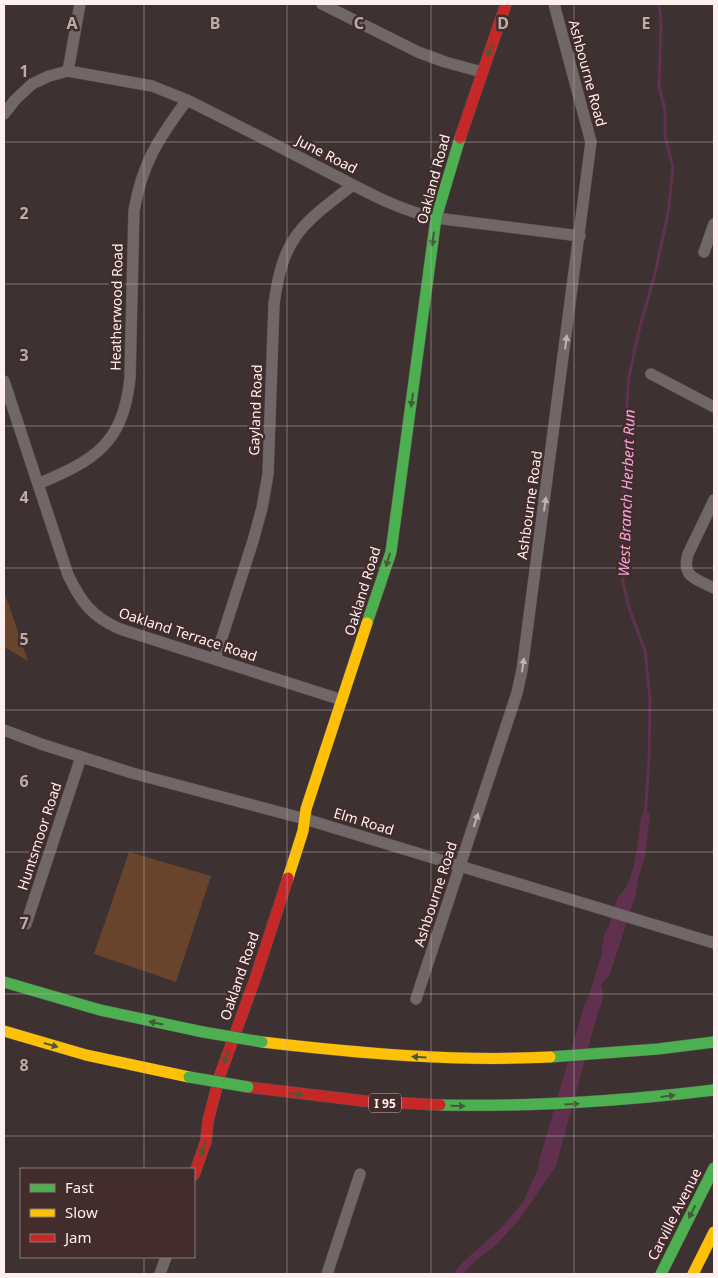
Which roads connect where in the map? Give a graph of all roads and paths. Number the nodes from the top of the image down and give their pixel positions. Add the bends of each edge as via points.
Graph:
1 (80, 4) edge
2 (322, 4) edge
3 (506, 4) edge
4 (554, 4) edge
5 (338, 7) edge
6 (68, 71) junction
7 (482, 72) junction
8 (187, 100) junction
9 (4, 114) edge
10 (353, 185) junction
11 (436, 218) junction
12 (714, 224) edge
13 (580, 236) junction
14 (704, 252) dead end
15 (651, 374) dead end
16 (4, 381) edge
17 (714, 407) edge
18 (38, 484) junction
19 (714, 500) edge
20 (714, 588) edge
21 (215, 658) junction
22 (342, 700) junction
23 (4, 730) edge
24 (81, 757) junction
25 (305, 818) junction
26 (461, 866) junction
27 (26, 924) dead end
28 (714, 943) edge
29 (4, 982) edge
30 (416, 999) dead end
31 (4, 1031) edge
32 (714, 1042) edge
33 (714, 1090) edge
34 (714, 1168) edge
35 (195, 1172) edge
36 (360, 1174) dead end
37 (714, 1232) edge
38 (166, 1258) edge
39 (160, 1274) edge
40 (327, 1274) edge
41 (661, 1274) edge
42 (693, 1274) edge

1 - 6 street
2 - 5 street
3 -> 7 main road, Oakland Road
4 - 13 street, Ashbourne Road via 591,142
5 - 7 street via 418,52
6 - 8 street, June Road via 152,86
6 - 9 street via 32,84
7 - 11 main road, Oakland Road
8 - 10 street, June Road
8 - 18 street, Heatherwood Road via 160,137 137,190 130,378 123,414 115,431 94,455 84,463
10 - 11 street, June Road via 402,208
10 - 21 street, Gayland Road via 299,230 282,263 274,304 268,474 253,541
11 - 13 street, June Road
11 -> 22 main road, Oakland Road via 391,552
12 - 14 street
26 -> 13 street, Ashbourne Road via 522,670
15 - 17 street
16 - 18 street, Oakland Terrace Road
18 - 21 street, Oakland Terrace Road via 68,575 82,603 108,624
19 - 20 street via 688,554 686,569 689,575
21 - 22 street, Oakland Terrace Road
22 - 25 main road, Oakland Road
23 - 24 street, Elm Road
24 - 25 street, Elm Road
24 - 27 street, Huntsmoor Road
25 - 26 street, Elm Road
25 -> 35 main road, Oakland Road via 254,982 220,1075 206,1141
26 - 28 street, Elm Road
26 - 30 street, Ashbourne Road
32 -> 29 main road, bridge via 537,1058 392,1056 203,1032 100,1010
31 -> 33 main road, I 95, bridge via 93,1057 189,1077 308,1096 375,1102 523,1106 623,1101
34 -> 41 main road, Carville Avenue
36 - 40 street
37 - 42 main road
38 - 39 street

